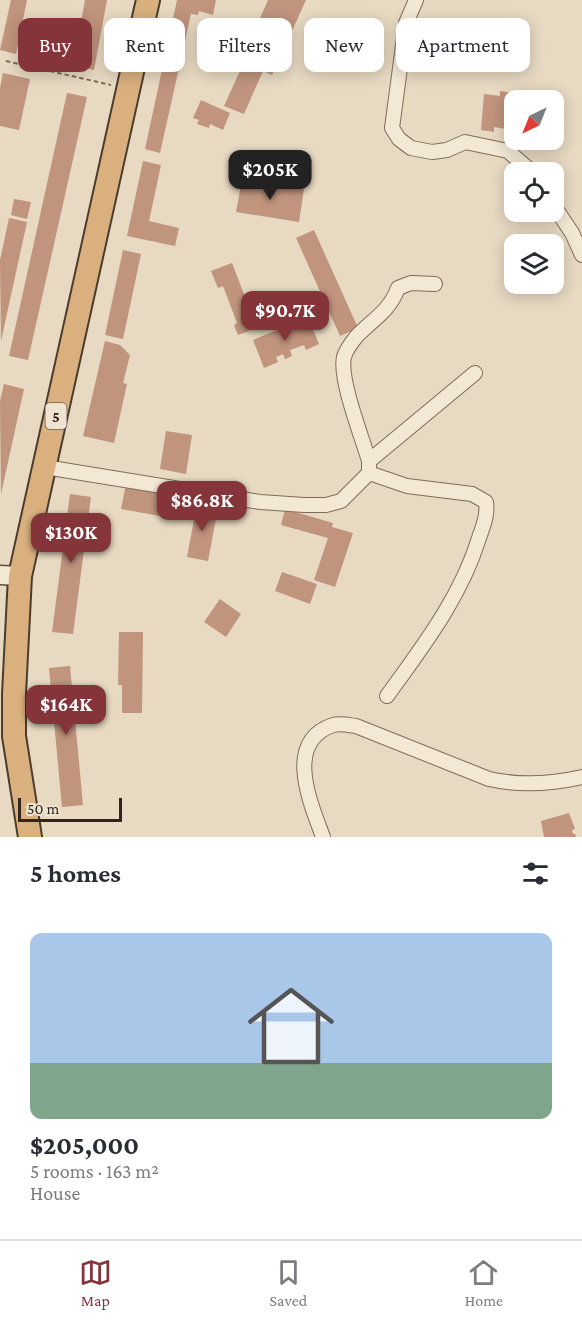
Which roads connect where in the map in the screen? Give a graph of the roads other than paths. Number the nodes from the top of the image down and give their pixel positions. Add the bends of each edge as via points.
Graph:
1 (148, 0) edge
2 (416, 0) edge
3 (521, 162) edge
4 (564, 221) edge
5 (582, 255) edge
6 (435, 284) dead end
7 (475, 374) dead end
8 (45, 466) junction
9 (369, 467) junction
10 (10, 576) edge
11 (387, 696) dead end
12 (7, 736) edge
13 (582, 777) edge
14 (30, 837) edge
15 (323, 837) edge

1 - 8 highway, 5
2 - 3 street via 406,23 392,128 399,139 411,148 432,152 465,142 508,151
4 - 5 street
6 - 9 street via 411,283 398,288 392,303 345,354 347,385
7 - 9 street
8 - 9 street via 260,502 304,505 341,501
8 - 10 highway, 5
9 - 11 street via 407,486 472,494 486,502 488,512 474,555 449,607
10 - 12 highway, 5 via 14,694
12 - 14 highway, 5
13 - 15 street via 521,785 501,782 356,726 334,725 306,748 303,769 308,797

